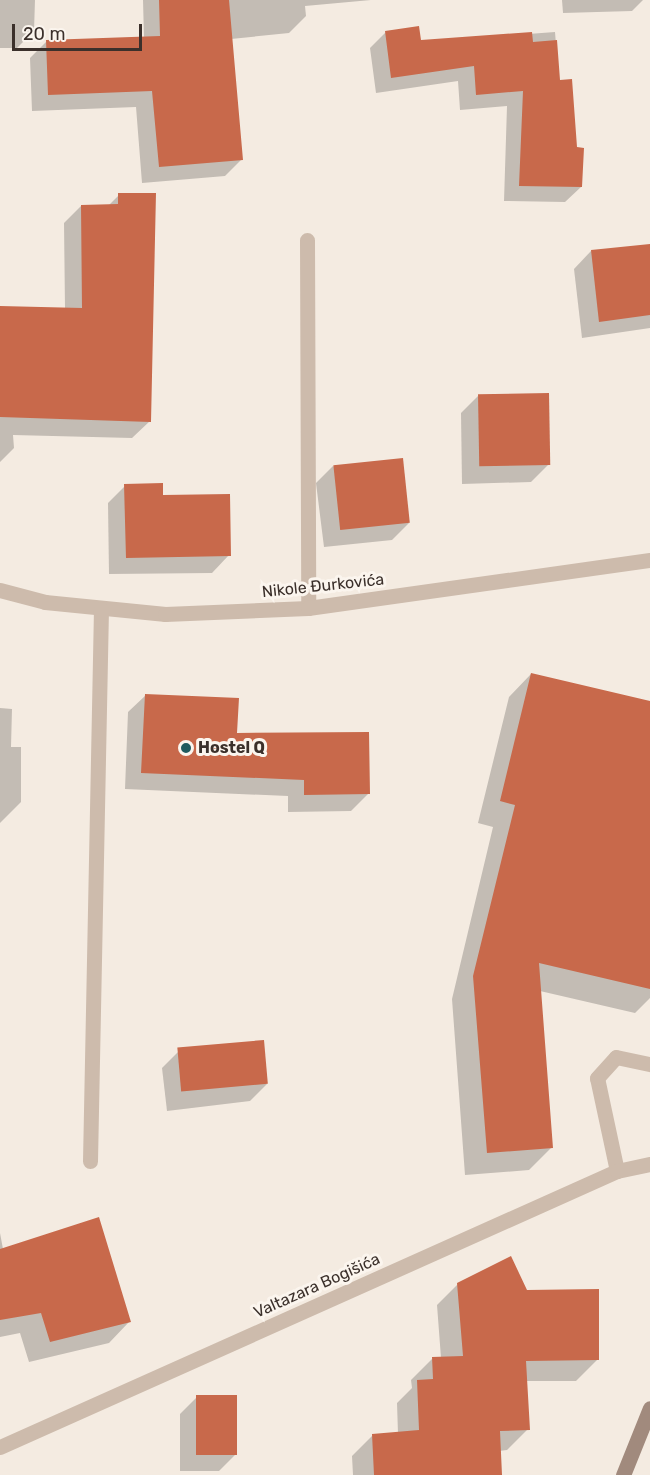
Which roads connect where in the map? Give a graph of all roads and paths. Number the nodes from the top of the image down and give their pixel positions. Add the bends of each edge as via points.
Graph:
1 (307, 240) dead end
2 (650, 560) edge
3 (0, 590) edge
4 (101, 609) junction
5 (308, 609) junction
6 (650, 1064) edge
7 (90, 1161) dead end
8 (650, 1164) edge
9 (617, 1172) junction
10 (650, 1408) edge
11 (0, 1447) edge
12 (623, 1475) edge

1 - 5 street
2 - 5 street, Nikole Đurkovića
3 - 4 street, Nikole Đurkovića
4 - 5 street, Nikole Đurkovića via 165,614
4 - 7 street
6 - 9 street via 616,1057 597,1078
8 - 9 street, Valtazara Bogišića
9 - 11 street, Valtazara Bogišića
10 - 12 street

